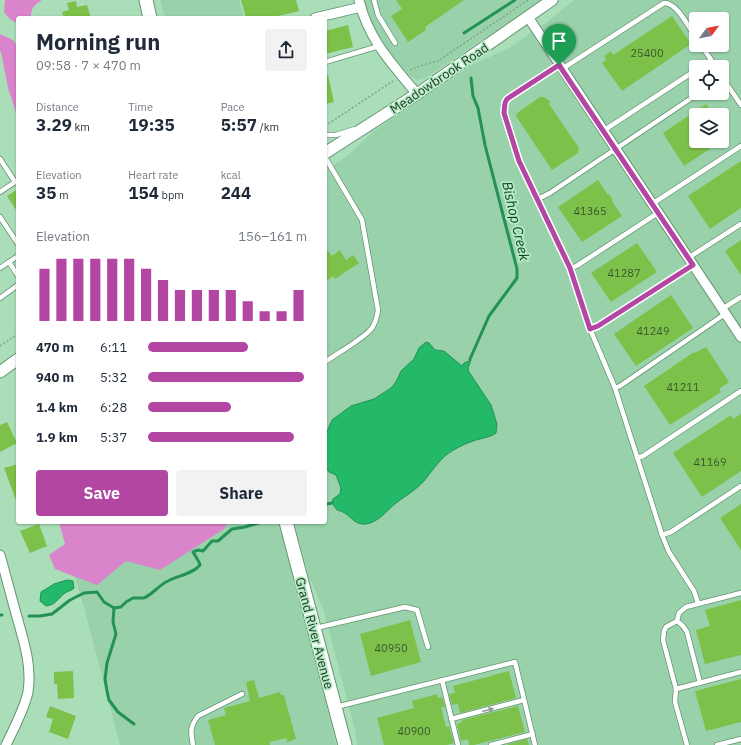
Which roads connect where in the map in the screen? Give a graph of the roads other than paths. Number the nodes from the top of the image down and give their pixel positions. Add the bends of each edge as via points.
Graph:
1 (146, 0) edge
2 (374, 0) edge
3 (552, 0) edge
4 (360, 3) edge
5 (150, 16) edge
6 (321, 16) edge
7 (528, 17) junction
8 (689, 28) edge
9 (395, 43) dead end
10 (379, 46) junction
11 (706, 52) edge
12 (711, 60) edge
13 (327, 61) edge
14 (561, 67) junction
15 (689, 75) edge
16 (729, 87) edge
17 (417, 94) junction
18 (689, 100) edge
19 (741, 105) edge
20 (368, 126) junction
21 (603, 131) junction
22 (327, 135) edge
23 (741, 146) edge
24 (615, 149) junction
25 (327, 152) edge
26 (0, 159) edge
27 (327, 160) edge
28 (16, 180) edge
29 (16, 182) edge
30 (0, 192) edge
31 (538, 199) junction
32 (652, 204) junction
33 (658, 213) junction
34 (0, 217) edge
35 (741, 224) edge
36 (16, 241) edge
37 (16, 257) edge
38 (690, 261) junction
39 (9, 262) junction
40 (0, 268) edge
41 (570, 268) junction
42 (16, 273) edge
43 (16, 286) edge
44 (741, 297) edge
45 (0, 298) edge
46 (724, 312) junction
47 (590, 329) junction
48 (741, 337) edge
49 (16, 360) edge
50 (327, 361) edge
51 (0, 372) edge
52 (615, 388) junction
53 (741, 391) edge
54 (637, 458) junction
55 (741, 486) edge
56 (287, 524) edge
57 (662, 535) junction
58 (0, 555) edge
59 (741, 593) edge
60 (698, 603) junction
61 (677, 621) junction
62 (314, 628) junction
63 (428, 647) dead end
64 (741, 672) edge
65 (442, 680) junction
66 (700, 683) junction
67 (676, 689) junction
68 (242, 694) dead end
69 (524, 700) junction
70 (335, 708) junction
71 (452, 719) junction
72 (533, 734) junction
73 (741, 738) edge
74 (6, 745) edge
75 (194, 745) edge
76 (345, 745) edge
77 (458, 745) edge
78 (491, 745) edge
79 (535, 745) edge
80 (687, 745) edge
81 (717, 745) edge

1 - 5 main road
2 - 9 lane via 378,15
3 - 7 street, Meadowbrook Road
4 - 6 street
4 - 10 street via 368,28
7 - 14 street
7 - 17 street, Meadowbrook Road
8 - 14 lane via 676,8 664,3
10 - 13 lane
10 - 17 street
11 - 12 lane
14 - 21 street
14 - 31 lane via 507,99 504,108 505,119 519,161
15 - 21 lane
16 - 19 lane
17 - 20 street, Meadowbrook Road
18 - 24 lane
20 - 22 lane
20 - 25 street, Meadowbrook Road
21 - 24 street
23 - 32 lane
24 - 31 lane
24 - 32 street
26 - 28 lane
27 - 50 lane via 362,220 378,310 368,332
29 - 30 lane
31 - 41 lane
32 - 33 street
33 - 38 street
33 - 41 lane
34 - 36 lane
35 - 38 lane
37 - 39 lane
38 - 46 street
38 - 47 lane via 598,326
39 - 40 lane
39 - 42 lane
41 - 47 lane
43 - 45 lane
44 - 46 lane
46 - 48 street
46 - 52 lane
47 - 52 lane
49 - 51 street
52 - 54 lane
53 - 54 lane
54 - 57 lane
55 - 57 lane
56 - 62 main road, Grand River Avenue
57 - 60 lane via 669,552 694,591
58 - 74 street via 29,667 26,698
59 - 60 lane
60 - 61 lane via 682,610
61 - 66 lane via 687,632
61 - 67 lane via 666,627 662,635
62 - 63 lane via 405,607 417,610
62 - 70 main road, Grand River Avenue
64 - 66 lane
65 - 69 lane via 515,662
65 - 70 lane
65 - 71 lane
66 - 67 lane
67 - 80 lane via 675,702
68 - 75 lane via 198,716 190,730
71 -> 69 lane
69 - 72 lane
70 - 76 main road, Grand River Avenue
71 - 77 lane
72 - 78 lane
72 - 79 lane
73 - 81 lane

